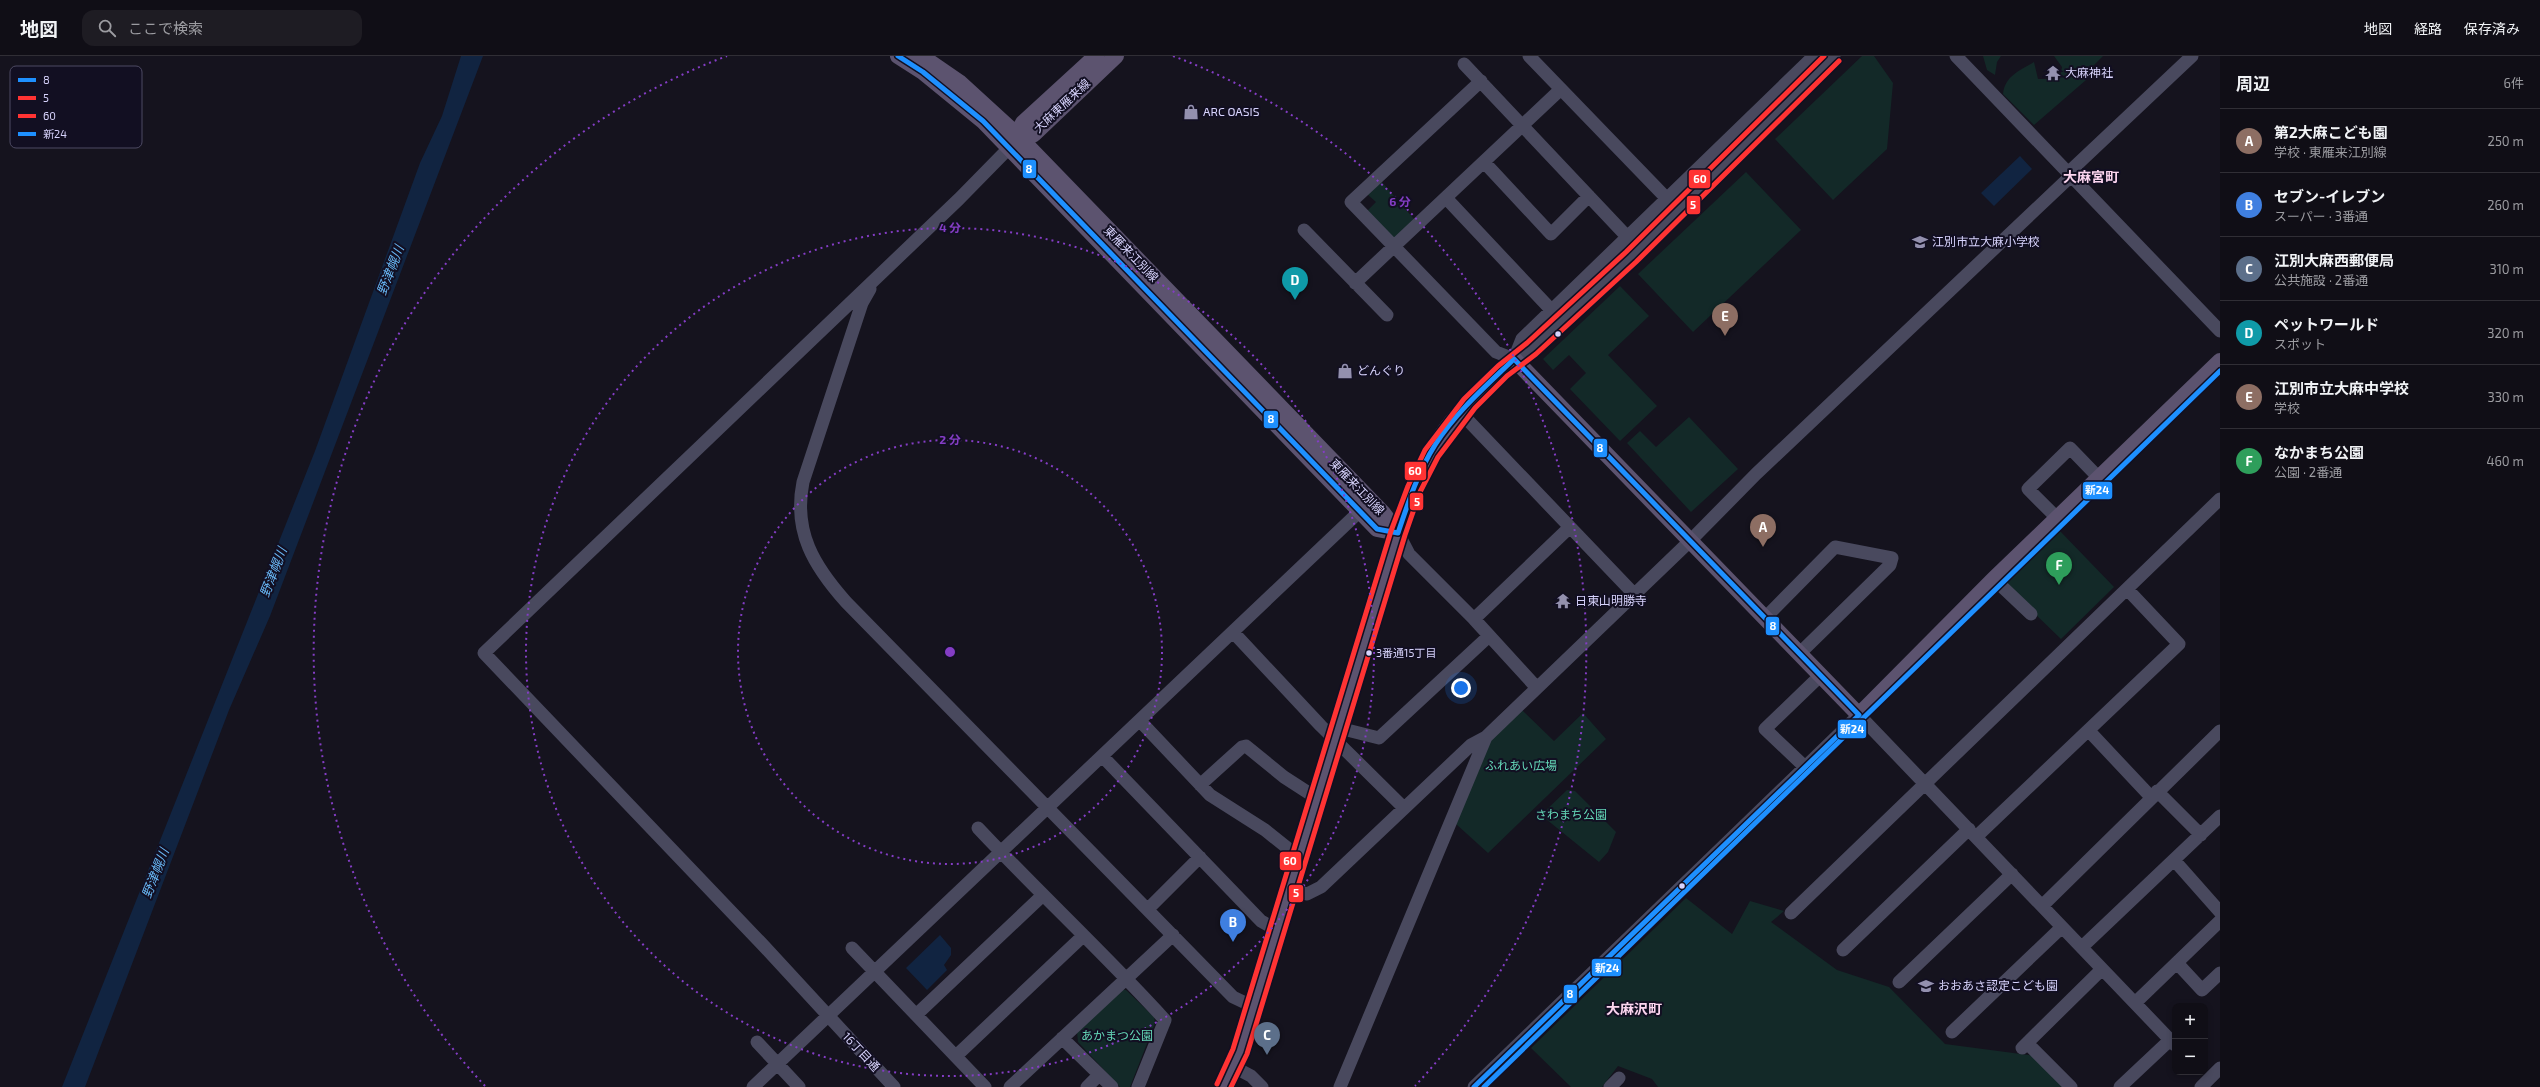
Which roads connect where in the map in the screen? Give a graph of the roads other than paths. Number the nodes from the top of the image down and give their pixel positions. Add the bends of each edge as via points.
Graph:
1 (898, 56) edge
2 (921, 56) edge
3 (1096, 56) edge
4 (1116, 56) edge
5 (1529, 56) edge
6 (1814, 56) edge
7 (1834, 56) edge
8 (1956, 56) edge
9 (2192, 56) edge
10 (1464, 64) dead end
11 (1481, 81) junction
12 (1561, 89) junction
13 (1522, 126) junction
14 (1016, 141) junction
15 (1484, 162) junction
16 (2070, 174) junction
17 (1589, 196) junction
18 (1446, 198) junction
19 (1667, 200) junction
20 (1678, 211) junction
21 (1304, 230) dead end
22 (1629, 238) junction
23 (1394, 246) junction
24 (1639, 249) junction
25 (881, 274) junction
26 (1355, 283) junction
27 (1552, 310) junction
28 (1387, 315) dead end
29 (1562, 321) junction
30 (2220, 331) edge
31 (1514, 359) junction
32 (2220, 361) edge
33 (1460, 412) junction
34 (2098, 478) junction
35 (2220, 499) edge
36 (1360, 511) junction
37 (2057, 518) junction
38 (1570, 527) junction
39 (1398, 533) junction
40 (1691, 540) junction
41 (1994, 578) junction
42 (2127, 589) junction
43 (1634, 594) junction
44 (2031, 614) dead end
45 (1765, 618) junction
46 (1474, 619) junction
47 (1233, 632) junction
48 (1489, 636) junction
49 (1800, 653) junction
50 (1821, 675) junction
51 (1537, 688) junction
52 (1859, 715) junction
53 (1140, 721) junction
54 (2089, 731) junction
55 (2220, 731) edge
56 (1338, 734) junction
57 (1486, 737) junction
58 (1103, 757) junction
59 (1805, 768) junction
60 (1926, 784) junction
61 (1200, 785) junction
62 (2154, 794) junction
63 (1318, 798) junction
64 (1047, 806) junction
65 (1404, 808) junction
66 (2220, 816) edge
67 (978, 828) dead end
68 (1972, 833) junction
69 (2200, 835) junction
70 (1000, 851) junction
71 (1200, 857) junction
72 (1300, 858) junction
73 (2174, 860) junction
74 (2012, 874) junction
75 (1290, 889) junction
76 (1043, 895) junction
77 (2042, 906) junction
78 (1148, 909) junction
79 (2220, 912) edge
80 (1791, 913) dead end
81 (2220, 921) edge
82 (2062, 927) junction
83 (1277, 930) junction
84 (1173, 935) junction
85 (1083, 936) junction
86 (2082, 947) junction
87 (852, 948) dead end
88 (1843, 950) dead end
89 (2177, 962) junction
90 (2102, 969) junction
91 (874, 972) junction
92 (2220, 973) edge
93 (1127, 978) junction
94 (1899, 982) dead end
95 (2135, 1003) junction
96 (1254, 1007) junction
97 (916, 1015) junction
98 (827, 1016) junction
99 (1952, 1032) dead end
100 (1062, 1038) junction
101 (2172, 1041) edge
102 (757, 1042) dead end
103 (2172, 1043) edge
104 (956, 1056) junction
105 (777, 1064) junction
106 (1232, 1066) junction
107 (2220, 1068) edge
108 (1099, 1075) junction
109 (2204, 1080) edge
110 (753, 1087) edge
111 (799, 1087) edge
112 (894, 1087) edge
113 (985, 1087) edge
114 (1010, 1087) edge
115 (1087, 1087) edge
116 (1112, 1087) edge
117 (1138, 1087) edge
118 (1223, 1087) edge
119 (1262, 1087) edge
120 (1340, 1087) edge
121 (1474, 1087) edge
122 (2071, 1087) edge
123 (2120, 1087) edge

1 - 14 main road, 東雁来江別線
2 - 14 main road, 東雁来江別線 via 959,82
3 - 14 main road, 大麻東雁来線 via 1023,123
4 - 14 main road, 大麻東雁来線 via 1034,134
5 - 12 street
6 - 19 street
7 - 20 street
8 - 16 street
9 - 16 street
10 - 11 street
11 - 13 street
11 - 23 street via 1351,202
12 - 13 street
12 - 19 street
13 - 15 street
13 - 17 street
14 - 25 street
14 - 36 main road, 東雁来江別線
14 - 39 main road, 東雁来江別線 via 1383,513
15 - 17 street via 1551,234
15 - 18 street
16 - 30 street
16 - 40 street via 1756,474
17 - 22 street
18 - 23 street
18 - 27 street
19 - 20 street
19 - 22 street
20 - 24 street
21 - 26 street
22 - 24 street
22 - 27 street
23 - 26 street
23 - 31 street via 1496,352
24 - 29 street
25 - 64 street via 862,303 803,482 800,500 805,538 815,562 829,583
25 - 98 street, 16丁目通 via 484,654 762,944
26 - 28 street
27 - 29 street
27 - 31 street via 1522,339
29 - 31 street via 1531,349
31 - 33 main road
31 - 40 main road
32 - 34 main road
33 - 38 street
33 - 39 main road via 1425,462
34 - 37 main road
34 - 37 street via 2070,448 2028,489
35 - 42 street
36 - 39 main road, 東雁来江別線 via 1377,529
36 - 47 street
37 - 41 main road
38 - 43 street
38 - 46 street
39 - 46 street via 1409,554
39 - 56 main road
40 - 43 street
40 - 45 main road
41 - 44 street
41 - 52 main road
42 - 54 street via 2179,644
42 - 60 street
43 - 51 street
45 - 49 main road
45 - 49 street via 1835,547 1892,558 1890,565
46 - 48 street
47 - 53 street
47 - 56 street
48 - 51 street
48 - 56 street via 1379,738
49 - 50 main road
50 - 52 main road
50 - 59 street via 1765,729
51 - 57 street
52 - 59 street
52 - 60 street
53 - 58 street
53 - 61 street
54 - 62 street
54 - 68 street
55 - 62 street
56 - 63 main road
56 - 65 street
57 - 65 street via 1471,745
57 - 120 street
58 - 64 street
58 - 71 street
59 - 121 street
60 - 68 street
60 - 80 street
61 - 63 street via 1246,746 1284,777
61 - 72 street via 1210,795 1265,830
62 - 69 street
62 - 77 street
63 - 72 main road
64 - 70 street
64 - 78 street
65 - 75 street via 1321,887 1307,894
66 - 69 street
67 - 70 street
68 - 74 street
68 - 88 street
69 - 73 street
70 - 76 street
70 - 91 street
71 - 78 street
71 - 83 street via 1261,922
72 - 75 main road
73 - 79 street
73 - 86 street
74 - 77 street
74 - 94 street
75 - 83 main road
76 - 85 street
76 - 97 street
77 - 82 street
78 - 84 street
81 - 89 street
82 - 86 street
82 - 99 street
83 - 96 main road
84 - 93 street
84 - 96 street via 1233,997
85 - 93 street
85 - 104 street
86 - 90 street
87 - 91 street
89 - 92 street via 2202,990
89 - 95 street
90 - 95 street
90 - 122 street via 2025,1045
91 - 97 street
91 - 98 street
93 - 100 street
93 - 117 street via 1165,1020
95 - 101 street
96 - 106 main road via 1240,1052
97 - 104 street
98 - 105 street
98 - 112 street, 16丁目通
100 - 108 street
100 - 114 street
102 - 105 street
103 - 123 street
104 - 113 street
105 - 110 street
105 - 111 street
106 - 118 main road
106 - 119 street via 1251,1076
107 - 109 street
108 - 115 street
108 - 116 street

